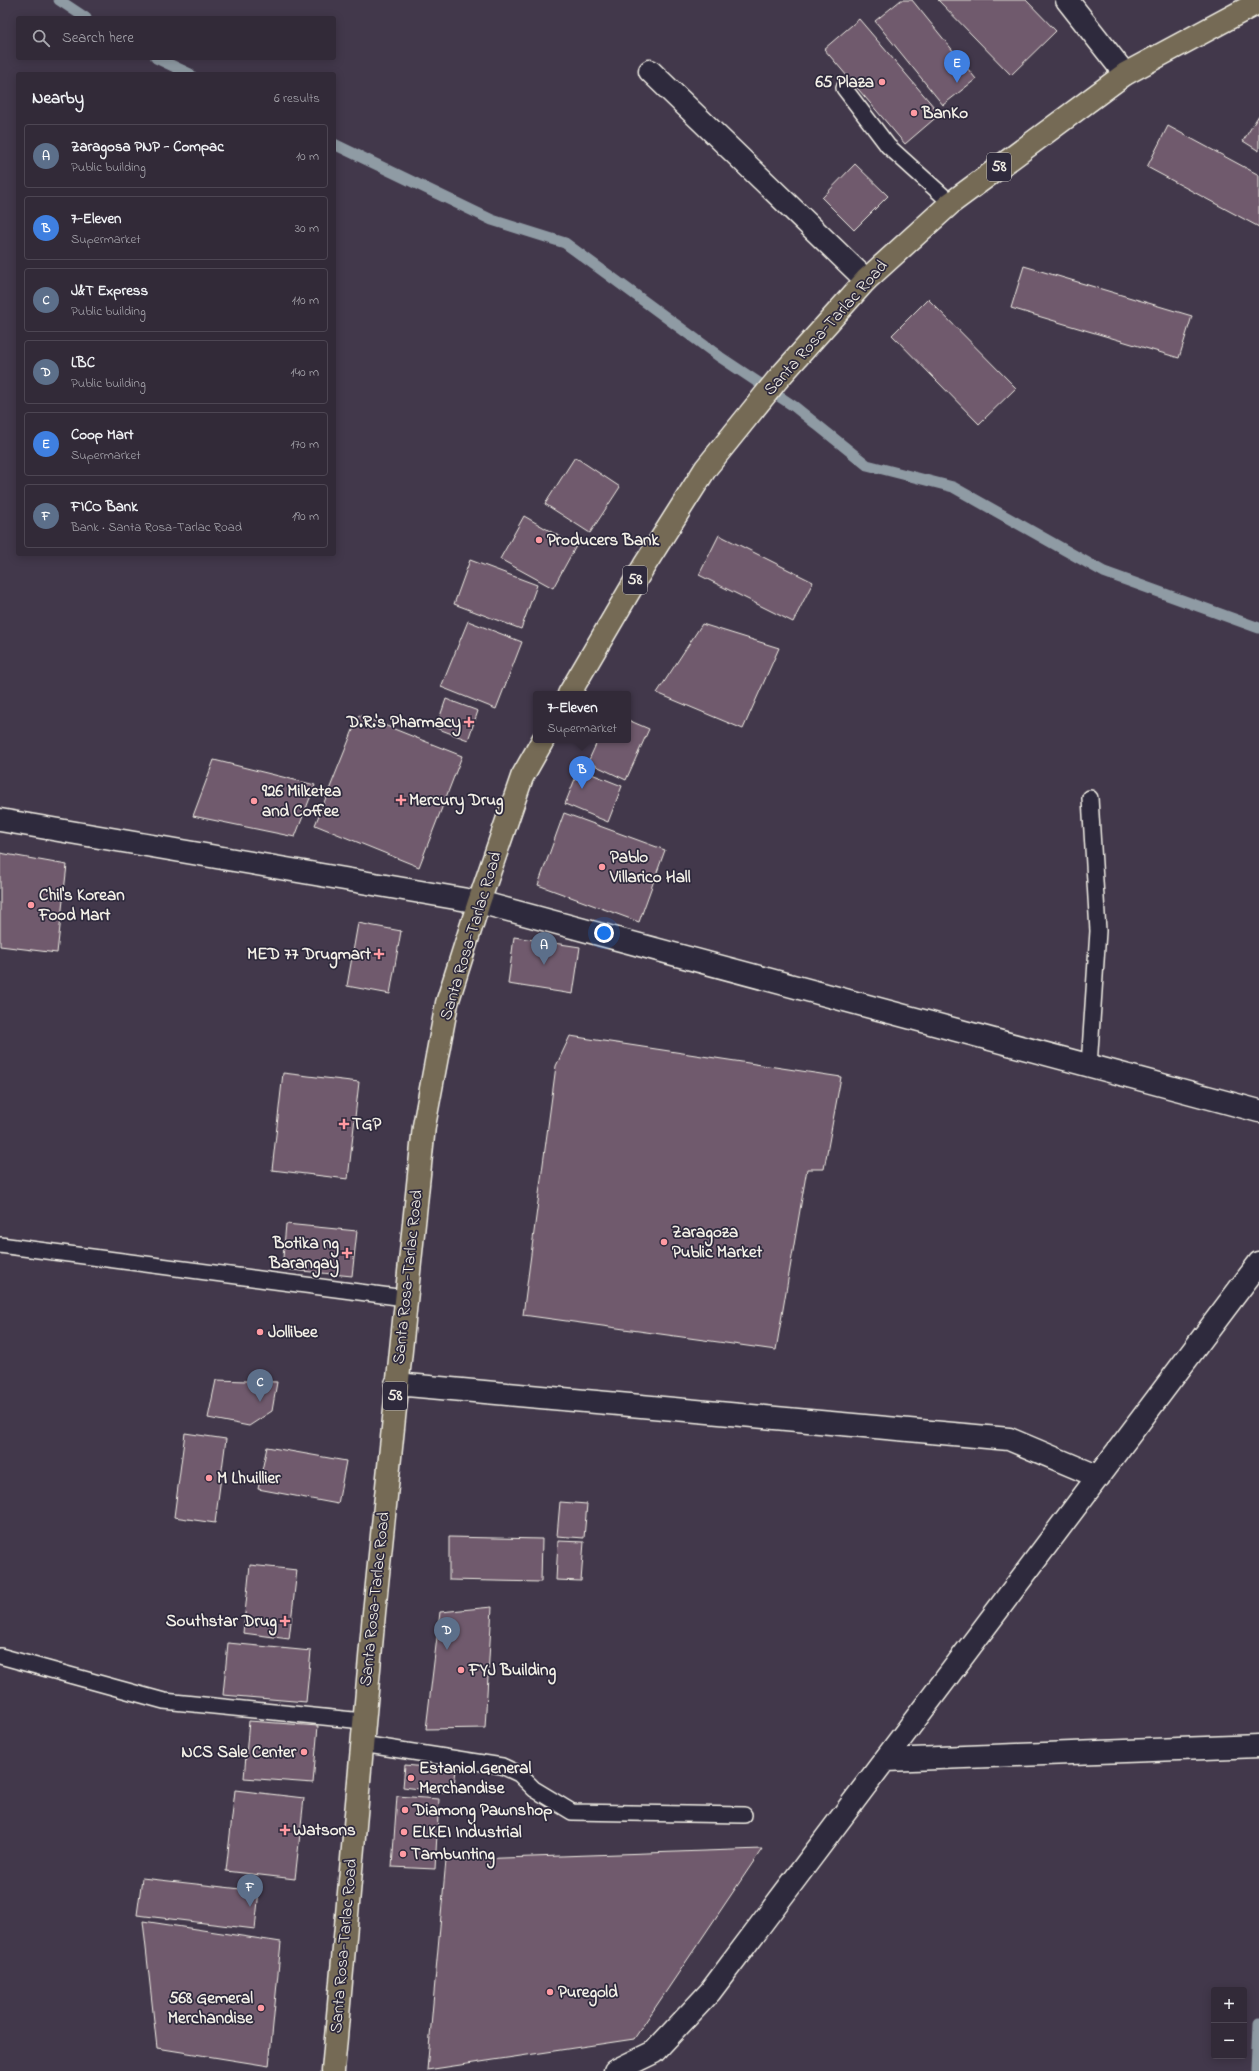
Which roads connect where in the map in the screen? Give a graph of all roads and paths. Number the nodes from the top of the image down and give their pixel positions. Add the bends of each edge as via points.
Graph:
1 (1067, 0) edge
2 (1259, 2) edge
3 (650, 71) dead end
4 (1125, 74) junction
5 (844, 88) dead end
6 (951, 203) junction
7 (866, 280) junction
8 (571, 691) edge
9 (541, 743) edge
10 (1090, 798) dead end
11 (0, 820) edge
12 (479, 902) junction
13 (1090, 1066) junction
14 (1259, 1111) edge
15 (0, 1246) edge
16 (1259, 1263) edge
17 (405, 1298) junction
18 (396, 1384) junction
19 (1098, 1476) junction
20 (0, 1656) edge
21 (364, 1721) junction
22 (362, 1744) junction
23 (1259, 1746) edge
24 (886, 1760) junction
25 (744, 1815) dead end
26 (333, 2071) edge
27 (615, 2071) edge

1 - 4 street
2 - 4 highway, Santa Rosa-Tarlac Road / 58
3 - 7 street
4 - 6 highway, Santa Rosa-Tarlac Road / 58
5 - 6 lane via 888,146
6 - 7 highway, Santa Rosa-Tarlac Road / 58
7 - 8 highway, Santa Rosa-Tarlac Road / 58 via 777,380 706,468 644,566
9 - 12 highway, Santa Rosa-Tarlac Road / 58 via 522,776
10 - 13 lane via 1098,931
11 - 12 street
12 - 13 street
12 - 17 highway, Santa Rosa-Tarlac Road / 58 via 447,1003 427,1110
13 - 14 street
15 - 17 lane
16 - 19 street
17 - 18 highway, Santa Rosa-Tarlac Road / 58
18 - 19 street via 1009,1439
18 - 21 highway, Santa Rosa-Tarlac Road / 58
19 - 24 street
20 - 21 lane via 164,1701
21 - 22 highway, Santa Rosa-Tarlac Road / 58
22 - 25 lane via 502,1766 519,1774 534,1789 572,1812
22 - 26 highway, Santa Rosa-Tarlac Road / 58
23 - 24 street
24 - 27 street via 710,1992 654,2052

